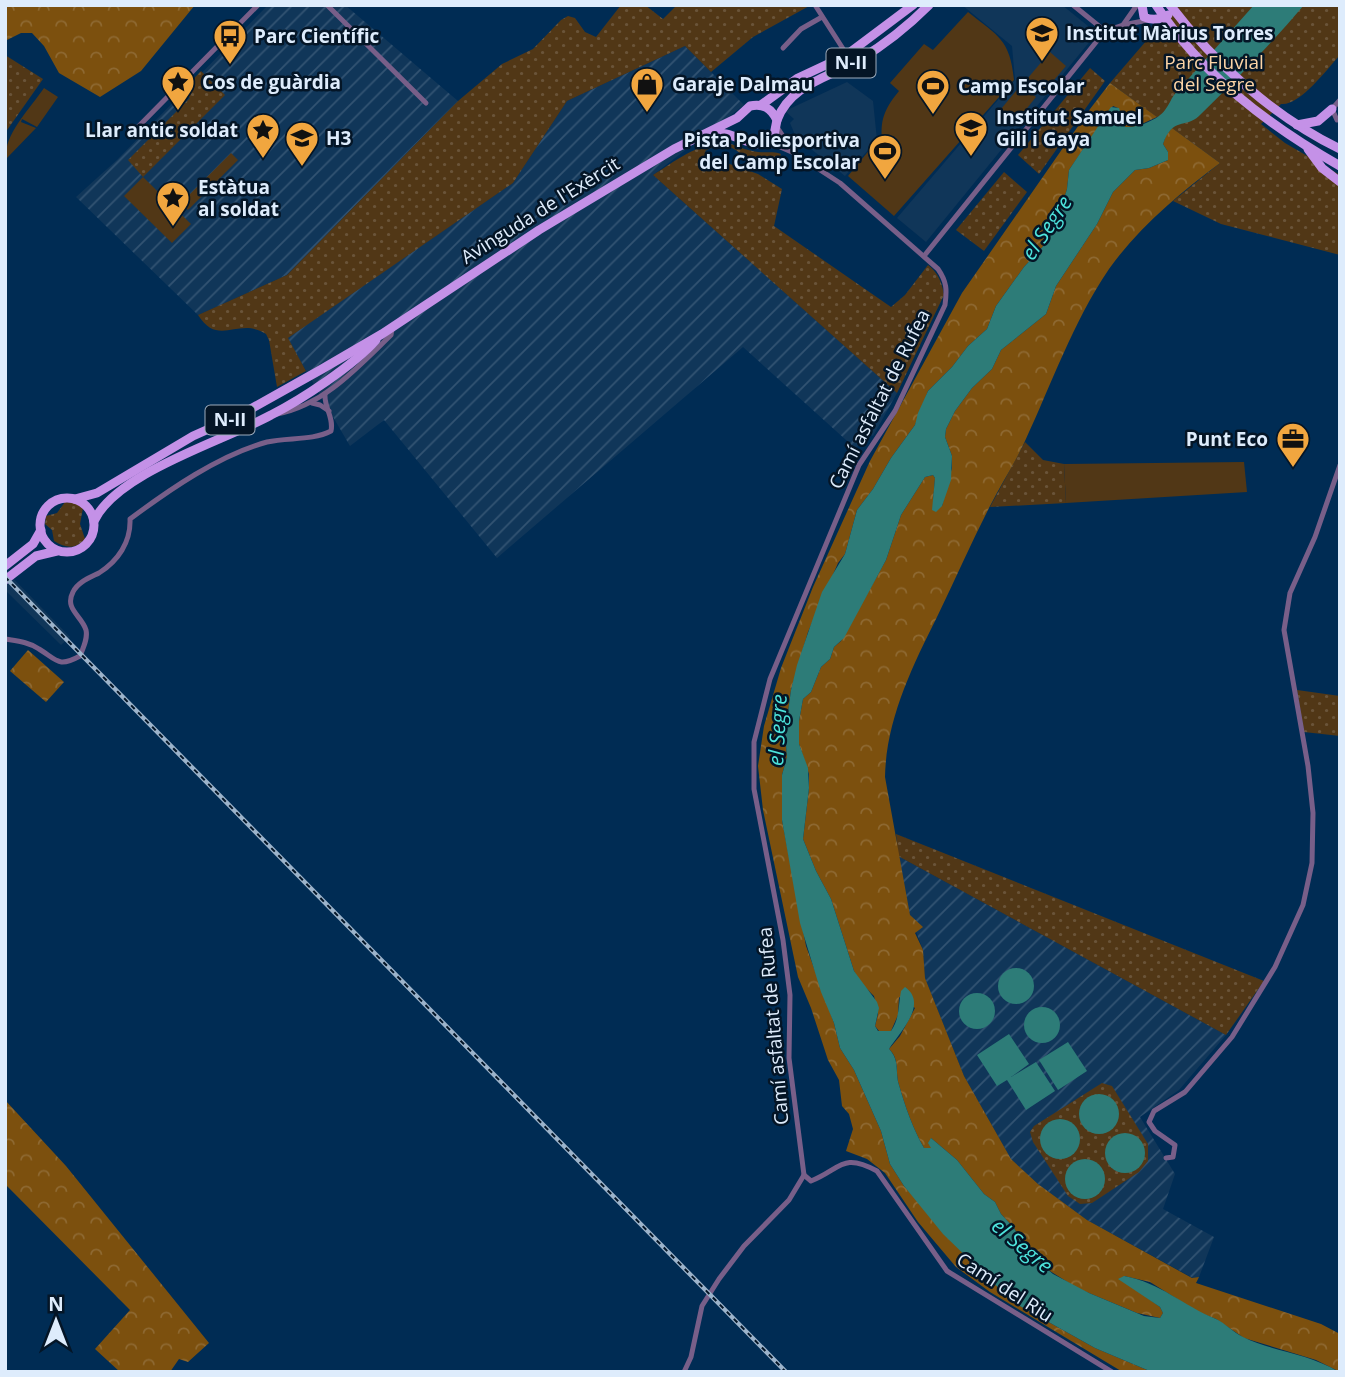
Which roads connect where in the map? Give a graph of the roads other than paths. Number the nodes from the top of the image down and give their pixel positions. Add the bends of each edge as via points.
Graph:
1 (258, 5) edge
2 (327, 5) edge
3 (814, 5) edge
4 (913, 5) edge
5 (929, 5) edge
6 (1073, 5) edge
7 (1139, 5) edge
8 (1156, 5) edge
9 (1174, 9) edge
10 (822, 17) junction
11 (1150, 19) junction
12 (1166, 20) junction
13 (1123, 25) junction
14 (1105, 32) junction
15 (783, 48) dead end
16 (847, 55) junction
17 (1340, 100) edge
18 (426, 103) dead end
19 (761, 105) junction
20 (1328, 113) junction
21 (737, 118) junction
22 (1338, 120) edge
23 (777, 123) junction
24 (1295, 125) junction
25 (134, 131) dead end
26 (708, 133) junction
27 (744, 141) junction
28 (761, 145) junction
29 (1307, 147) junction
30 (1340, 149) edge
31 (794, 153) junction
32 (1340, 166) edge
33 (1340, 182) edge
34 (924, 256) junction
35 (393, 326) junction
36 (382, 334) junction
37 (325, 394) junction
38 (312, 403) junction
39 (329, 411) junction
40 (271, 416) junction
41 (1340, 465) edge
42 (75, 499) junction
43 (94, 522) junction
44 (41, 530) junction
45 (60, 551) junction
46 (5, 566) edge
47 (5, 580) edge
48 (5, 639) edge
49 (1166, 1158) dead end
50 (804, 1175) junction
51 (684, 1372) edge
52 (1112, 1372) edge

1 - 25 street
2 - 18 street
3 - 10 street
4 - 16 main road, N-II
5 - 23 main road, N-II via 858,60 796,92
6 - 14 street
7 - 11 main road
7 - 13 street
8 - 12 main road
9 - 12 main road
9 - 24 main road via 1219,61
10 - 15 street via 801,29
10 - 16 street
11 - 12 main road
11 - 13 street
12 - 29 main road via 1229,90
13 - 14 street
14 - 34 street
16 - 19 main road, N-II via 798,78
17 - 20 street
19 - 21 main road, N-II via 744,108
19 - 23 main road
20 - 22 street
20 - 24 main road via 1309,125
21 - 26 main road, Avinguda de l'Exèrcit / N-II
21 - 27 main road
23 - 28 main road, N-II via 774,135
23 - 31 street
24 - 30 main road
26 - 27 main road
26 - 35 main road, Avinguda de l'Exèrcit / N-II via 539,230
27 - 28 main road
28 - 31 street
29 - 32 main road
29 - 33 main road
31 - 34 street via 840,183
34 - 50 street, Camí asfaltat de Rufea via 946,280 945,305 895,411 859,465 770,678 754,742 754,789 790,995 789,1058
35 - 36 main road, Avinguda de l'Exèrcit / N-II
35 - 37 street via 391,335
36 - 40 main road, Avinguda de l'Exèrcit / N-II via 318,386
36 - 42 main road, Avinguda de l'Exèrcit / N-II via 264,403 193,436 94,494
37 - 38 street
37 - 39 street
38 - 39 street
38 - 40 street
39 - 48 street via 331,431 324,435 265,442 178,483 130,519 122,552 75,589 70,599 72,611 86,631 80,656 59,663 38,648
40 - 43 main road, Avinguda de l'Exèrcit / N-II via 179,457 132,484 106,503
41 - 49 street via 1290,593 1284,630 1313,813 1303,905 1275,967 1232,1037 1185,1092 1154,1111 1149,1122 1175,1145 1173,1157
42 - 43 main road via 88,508
42 - 44 main road, N-II via 49,505 41,518
43 - 45 main road, N-II via 91,537 83,546
44 - 45 main road via 46,541
44 - 46 main road, N-II via 35,541
45 - 47 main road, N-II via 44,552
50 - 51 street via 789,1200 744,1246 702,1306
50 - 52 street, Camí del Riu via 811,1181 839,1164 860,1162 877,1171 947,1271

